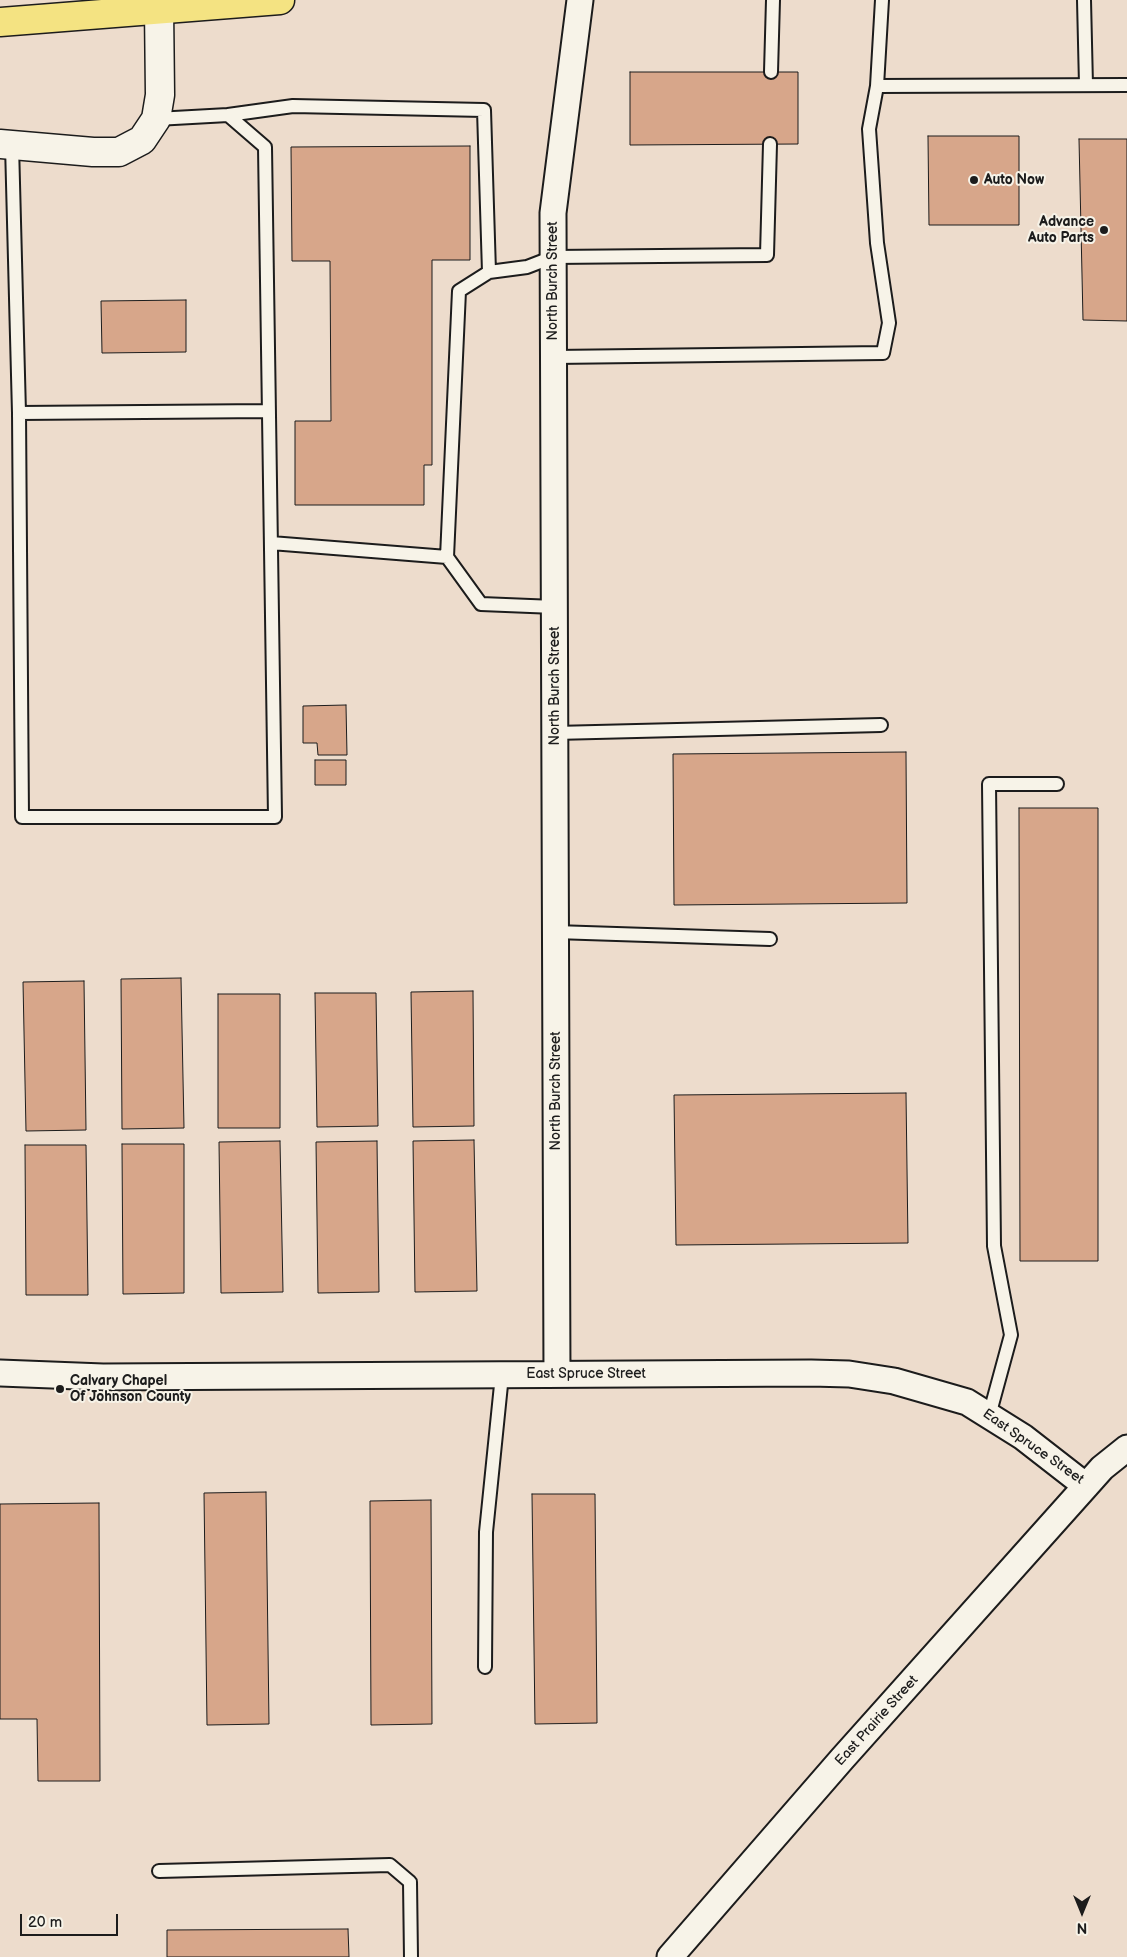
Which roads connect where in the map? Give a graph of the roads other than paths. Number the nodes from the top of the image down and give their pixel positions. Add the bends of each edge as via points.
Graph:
1 (280, 0) edge
2 (580, 0) edge
3 (773, 0) edge
4 (882, 0) edge
5 (1084, 0) edge
6 (163, 4) edge
7 (0, 22) edge
8 (771, 72) dead end
9 (1086, 85) junction
10 (1127, 85) edge
11 (878, 86) junction
12 (228, 116) junction
13 (156, 119) junction
14 (770, 144) dead end
15 (6, 145) edge
16 (553, 257) junction
17 (489, 272) junction
18 (554, 358) junction
19 (269, 411) junction
20 (19, 413) junction
21 (271, 543) junction
22 (447, 557) junction
23 (554, 607) junction
24 (881, 725) dead end
25 (555, 733) junction
26 (1057, 784) dead end
27 (555, 932) junction
28 (770, 939) dead end
29 (0, 1372) edge
30 (557, 1374) junction
31 (502, 1375) junction
32 (989, 1416) junction
33 (1127, 1448) edge
34 (1086, 1486) junction
35 (485, 1667) dead end
36 (159, 1871) dead end
37 (411, 1957) edge
38 (670, 1957) edge

1 - 6 main road
2 - 16 street, North Burch Street via 553,213
3 - 8 lane
4 - 11 lane
5 - 9 lane
6 - 7 main road
6 - 13 street via 160,95
9 - 10 lane
9 - 11 lane
11 - 18 lane via 869,128 877,243 888,323 883,353
12 - 13 lane
12 - 17 lane via 293,106 484,110
12 - 19 lane via 265,147
13 - 15 street via 142,140 119,152
14 - 16 lane via 767,255
15 - 20 lane
16 - 17 lane via 527,267
16 - 18 street, North Burch Street
17 - 22 lane via 459,290
18 - 23 street, North Burch Street
19 - 20 lane
19 - 21 lane
20 - 21 lane via 22,817 275,817
21 - 22 lane
22 - 23 lane via 481,604
23 - 25 street, North Burch Street
24 - 25 lane
25 - 27 street, North Burch Street
26 - 32 lane via 989,784 994,1246 1011,1335
27 - 28 lane
27 - 30 street, North Burch Street
29 - 31 street, East Spruce Street via 103,1378
30 - 31 street, East Spruce Street
30 - 32 street, East Spruce Street via 849,1374 894,1381 967,1402
31 - 35 lane via 486,1532
32 - 34 street, East Spruce Street via 1023,1437
33 - 34 street, East Spruce Street
34 - 38 street, East Prairie Street
36 - 37 lane via 390,1865 410,1882

